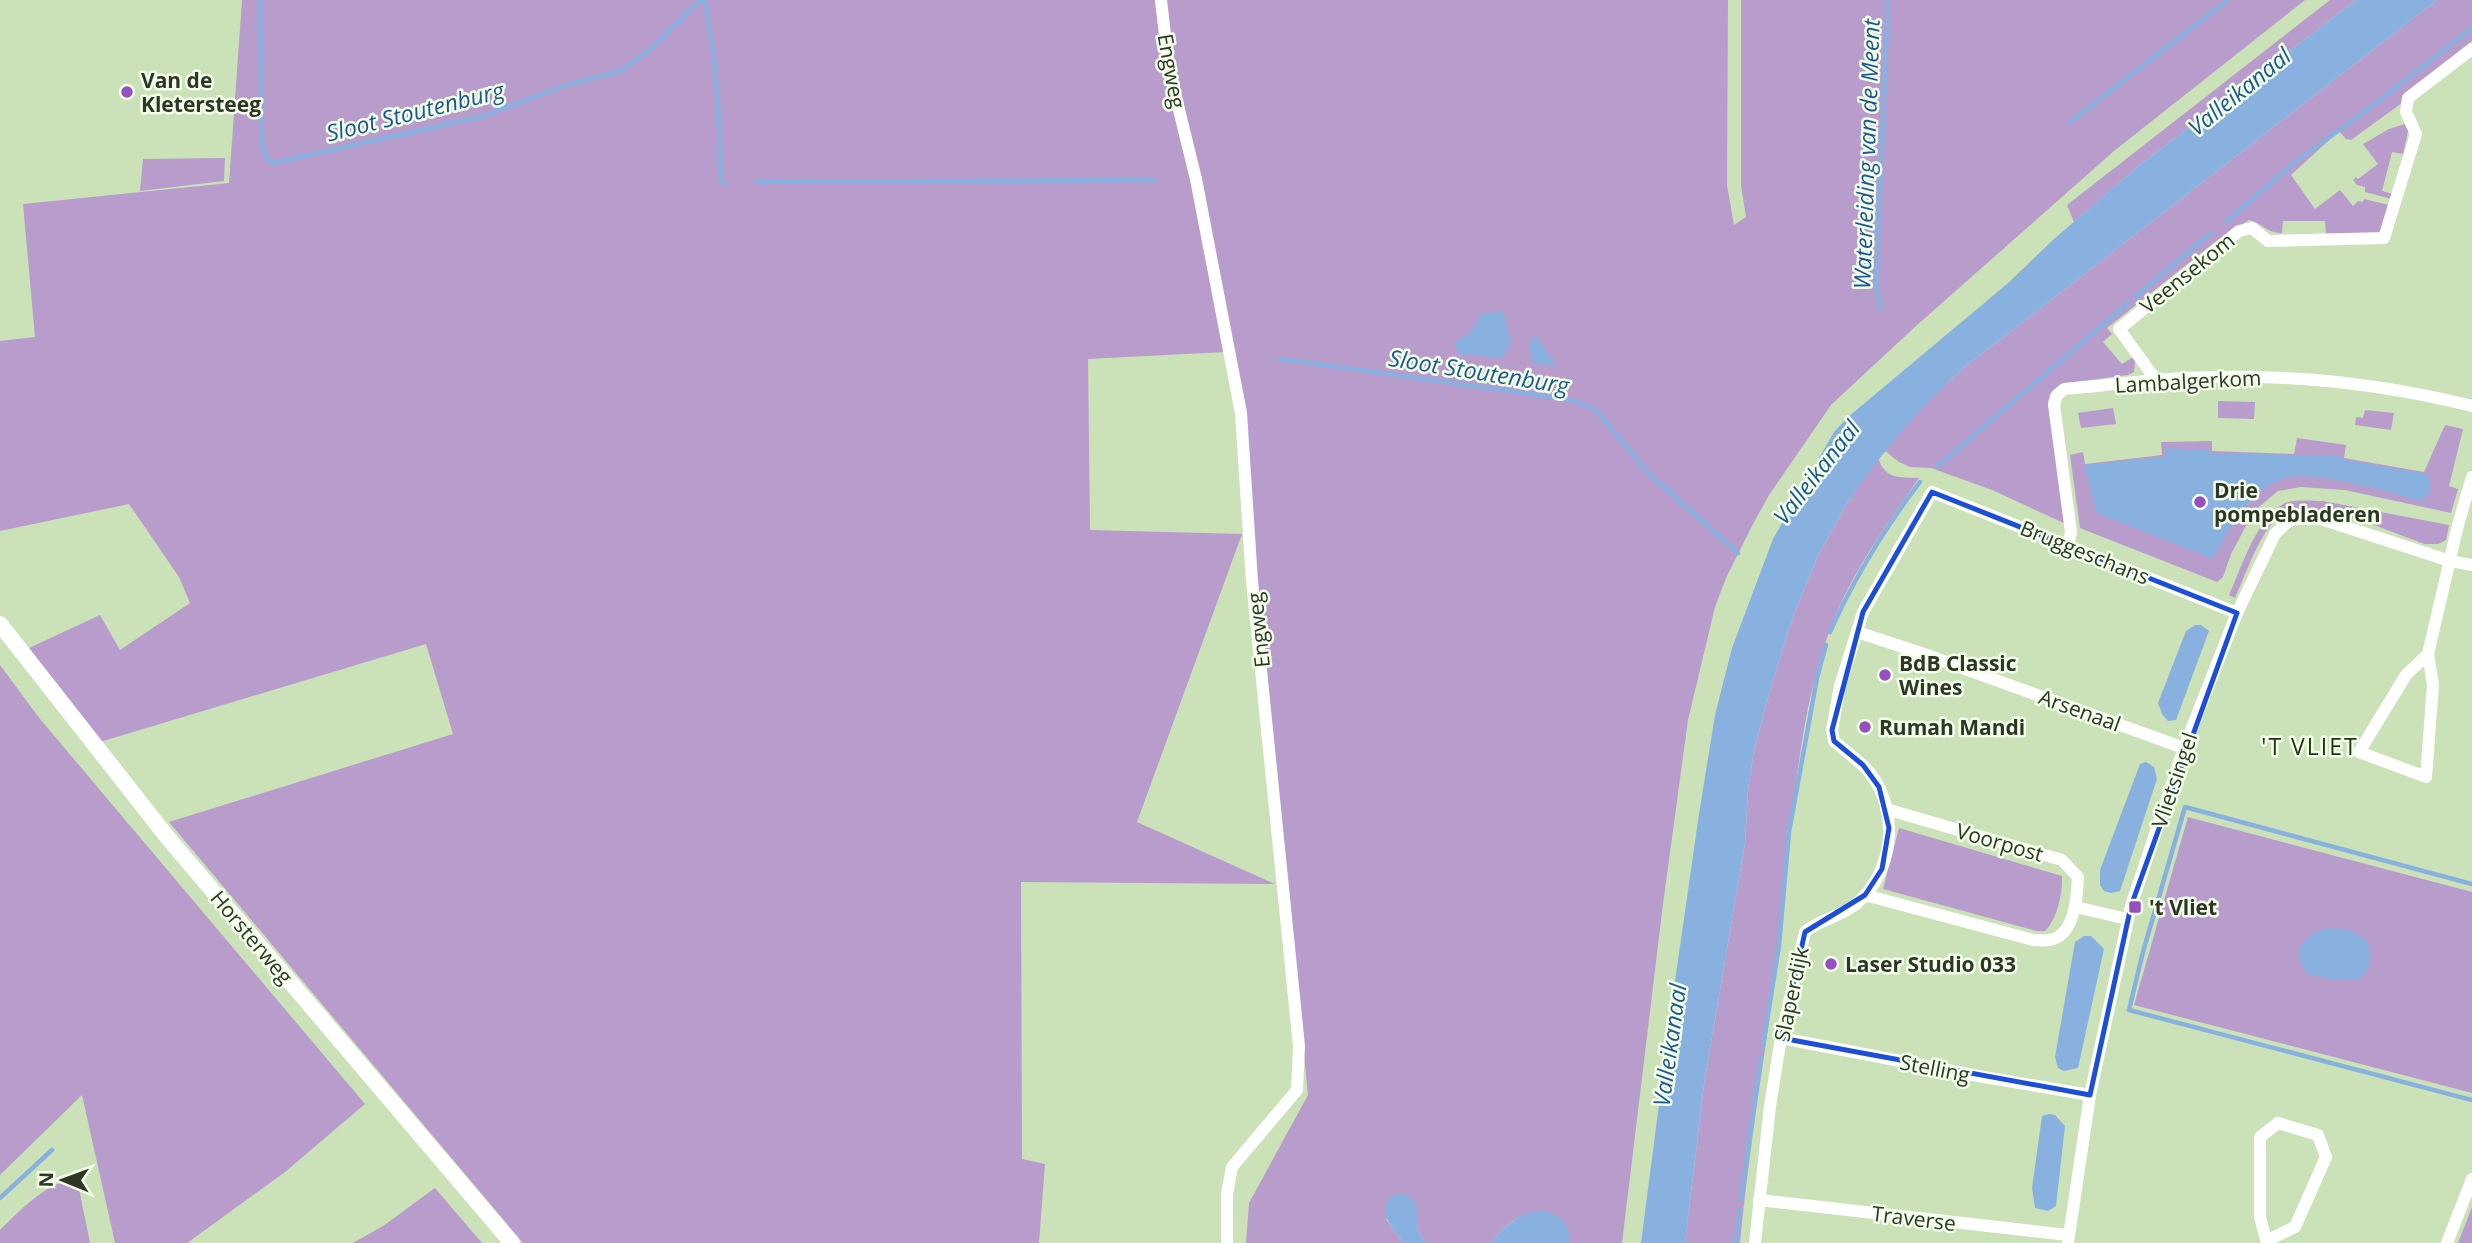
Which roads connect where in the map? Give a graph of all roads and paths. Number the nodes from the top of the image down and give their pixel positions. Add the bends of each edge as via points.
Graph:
1 (1161, 0) edge
2 (2472, 49) edge
3 (2156, 380) junction
4 (2472, 405) edge
5 (2472, 477) edge
6 (1932, 492) joint
7 (2068, 545) junction
8 (2450, 561) junction
9 (2472, 565) edge
10 (2237, 613) junction
11 (0, 624) edge
12 (1857, 632) junction
13 (2428, 654) junction
14 (2184, 748) junction
15 (1886, 809) junction
16 (1865, 895) junction
17 (2076, 907) junction
18 (2127, 919) junction
19 (1782, 1038) junction
20 (2090, 1095) junction
21 (2472, 1179) edge
22 (1759, 1200) junction
23 (2068, 1239) edge
24 (2268, 1241) edge
25 (512, 1243) edge
26 (1227, 1243) edge
27 (1755, 1243) edge
28 (2447, 1243) edge

1 - 26 street, Engweg via 1169,69 1196,179 1241,413 1252,580 1299,1046 1297,1090 1233,1167 1227,1194
2 - 3 street, Veensekom via 2407,98 2406,112 2416,134 2384,239 2268,241 2252,228 2239,231 2119,329
3 - 4 street, Lambalgerkom via 2281,377 2348,382
3 - 7 street, Lambalgerkom via 2065,389 2057,395 2054,405 2071,533
5 - 8 street
6 - 7 street, Bruggeschans
6 - 12 street, Slaperdijk via 1863,612
7 - 10 street, Bruggeschans
8 - 9 street, Vlietsingel
8 - 10 street, Vlietsingel via 2321,519 2294,519 2275,534
8 - 13 street
10 - 14 street, Vlietsingel
11 - 25 street, Horsterweg via 168,838
12 - 14 street, Arsenaal
12 - 15 street, Slaperdijk via 1832,730 1834,741 1872,775
13 - 13 street via 2433,685 2426,777 2359,752 2406,675
14 - 18 street, Vlietsingel
15 - 16 street, Slaperdijk via 1886,855
15 - 17 street, Voorpost via 2062,860 2078,877
16 - 17 street via 2033,940 2052,940
16 - 19 street, Slaperdijk via 1846,912 1805,932
17 - 18 street
18 - 20 street, Vlietsingel
19 - 20 street, Stelling
19 - 22 street, Slaperdijk
20 - 23 street, Vlietsingel
21 - 28 street
22 - 23 street, Traverse
22 - 27 street, Slaperdijk
24 - 24 street via 2295,1227 2326,1157 2318,1135 2278,1123 2260,1136 2260,1217

